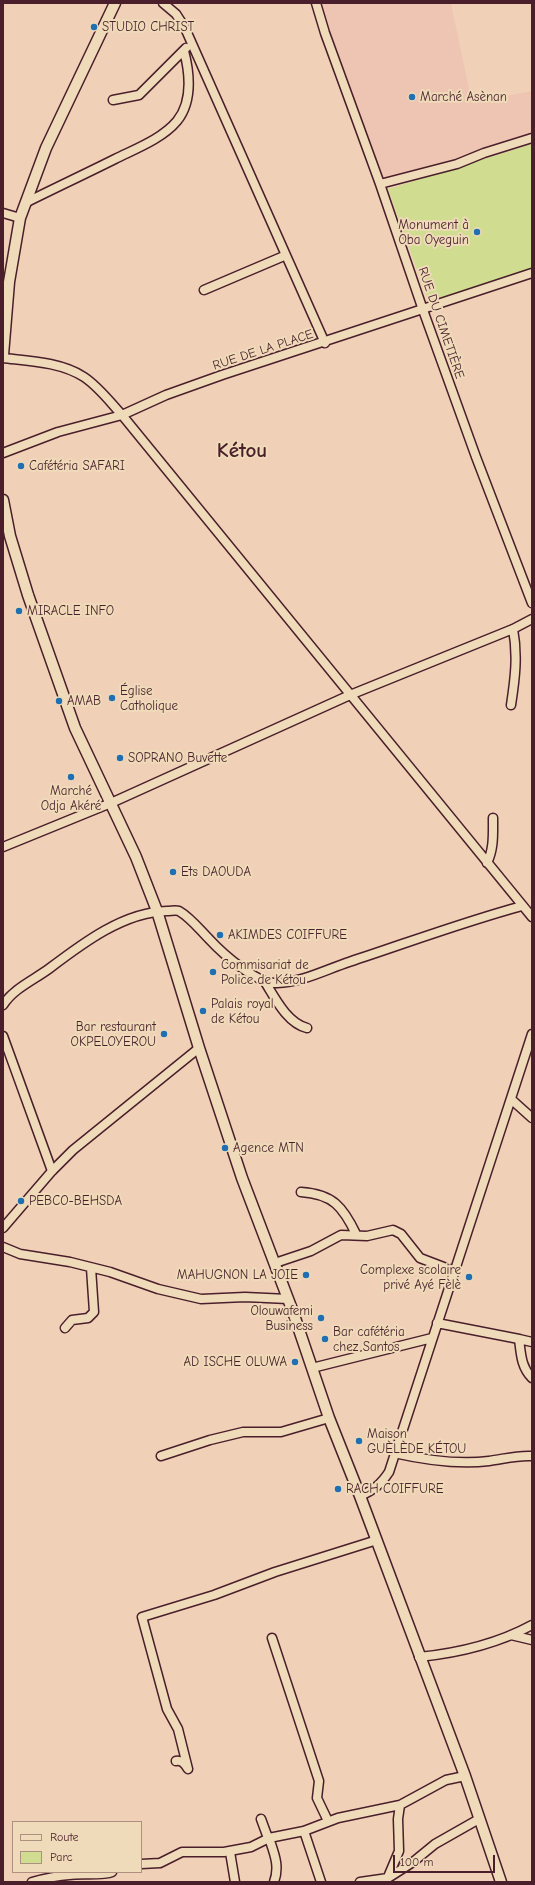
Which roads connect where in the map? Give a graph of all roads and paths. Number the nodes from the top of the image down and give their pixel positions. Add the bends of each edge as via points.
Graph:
1 (115, 3) edge
2 (163, 3) edge
3 (316, 3) edge
4 (191, 41) junction
5 (184, 51) junction
6 (113, 100) dead end
7 (532, 138) edge
8 (380, 184) junction
9 (25, 203) junction
10 (3, 214) edge
11 (20, 218) junction
12 (284, 256) junction
13 (532, 273) edge
14 (204, 290) dead end
15 (423, 310) junction
16 (324, 343) junction
17 (3, 356) edge
18 (122, 415) junction
19 (3, 454) edge
20 (3, 500) edge
21 (532, 603) edge
22 (532, 619) edge
23 (513, 629) junction
24 (350, 695) junction
25 (511, 705) dead end
26 (111, 803) junction
27 (493, 818) dead end
28 (3, 847) edge
29 (487, 863) junction
30 (522, 906) junction
31 (157, 911) junction
32 (532, 917) edge
33 (265, 982) junction
34 (6, 998) edge
35 (3, 1006) edge
36 (306, 1028) dead end
37 (532, 1034) edge
38 (3, 1036) edge
39 (198, 1048) junction
40 (512, 1100) junction
41 (532, 1118) edge
42 (52, 1170) junction
43 (301, 1192) dead end
44 (3, 1228) edge
45 (356, 1234) junction
46 (3, 1247) edge
47 (275, 1263) junction
48 (91, 1268) junction
49 (454, 1271) junction
50 (288, 1299) junction
51 (436, 1323) junction
52 (65, 1328) dead end
53 (432, 1338) junction
54 (519, 1339) junction
55 (532, 1342) edge
56 (312, 1368) junction
57 (532, 1378) edge
58 (329, 1418) junction
59 (394, 1453) junction
60 (160, 1456) dead end
61 (532, 1456) edge
62 (360, 1496) junction
63 (377, 1540) junction
64 (532, 1624) edge
65 (511, 1635) junction
66 (272, 1638) dead end
67 (532, 1640) edge
68 (419, 1657) junction
69 (176, 1761) dead end
70 (465, 1776) junction
71 (400, 1806) junction
72 (261, 1819) dead end
73 (479, 1819) junction
74 (328, 1821) junction
75 (304, 1831) junction
76 (268, 1838) junction
77 (230, 1852) junction
78 (142, 1864) edge
79 (96, 1873) edge
80 (96, 1873) edge
81 (110, 1873) edge
82 (388, 1878) junction
83 (32, 1882) edge
84 (236, 1882) edge
85 (274, 1882) edge
86 (321, 1882) edge
87 (360, 1882) edge
88 (501, 1882) edge

1 - 9 main road via 46,148
2 - 4 street via 176,14
3 - 8 street, RUE DU CIMETIÈRE
4 - 5 street
4 - 12 street
5 - 6 street via 139,95
5 - 9 street via 190,80 188,97 178,120 146,143
7 - 8 street via 457,164
8 - 15 street, RUE DU CIMETIÈRE
9 - 11 main road
10 - 11 street
11 - 17 main road via 9,282
12 - 14 street
12 - 16 street
13 - 15 street, RUE DE LA PLACE
15 - 16 street, RUE DE LA PLACE
15 - 21 street, RUE DU CIMETIÈRE
16 - 18 street, RUE DE LA PLACE via 222,375
17 - 18 street via 70,370 96,387
18 - 19 street, RUE DE LA PLACE via 58,432
18 - 24 street
20 - 26 main road via 10,536 28,594 74,728
22 - 23 street
23 - 24 street
23 - 25 street via 516,668
24 - 26 street
24 - 29 street
26 - 28 street
26 - 31 main road
27 - 29 street via 493,840
29 - 30 street
30 - 32 street
30 - 33 street via 447,928 309,978 276,984
31 - 33 street via 178,910 217,946
31 - 34 street via 122,922 88,941
31 - 39 main road
33 - 36 street via 286,1014 301,1027
34 - 35 street
37 - 40 street
38 - 42 street
39 - 42 street
39 - 47 main road via 242,1178
40 - 41 street
40 - 49 street
42 - 44 street
43 - 45 street via 326,1196 337,1204
45 - 47 street via 341,1235 311,1251
45 - 49 street via 367,1236 393,1230 400,1234 420,1258
46 - 48 street via 20,1254
47 - 50 main road
48 - 50 street via 158,1289 202,1299
48 - 52 street via 94,1312 88,1318 72,1320
49 - 51 street
50 - 56 main road
51 - 53 street
51 - 54 street
53 - 56 street
53 - 59 street
54 - 55 street
54 - 57 street via 523,1365
56 - 58 main road
58 - 60 street via 281,1432 243,1432
58 - 62 main road
59 - 61 street via 419,1459 457,1462 490,1461 517,1455
59 - 62 street via 388,1472 381,1483 373,1491
62 - 63 main road
63 - 68 main road
63 - 69 street via 142,1617 167,1709 178,1729 188,1769 184,1763
64 - 65 street
65 - 67 street
65 - 68 street via 443,1655
66 - 74 street via 320,1781 317,1798
68 - 70 main road
70 - 71 street via 446,1780
70 - 73 main road
71 - 74 street via 351,1814
71 - 82 street via 399,1851
72 - 76 street
73 - 82 street via 436,1844
73 - 88 main road
74 - 75 street
75 - 76 street
75 - 86 street
76 - 77 street via 251,1847
76 - 85 street via 277,1864 278,1872
77 - 78 street via 182,1852 160,1863
77 - 84 street
79 - 81 street
80 - 83 street
82 - 87 street

